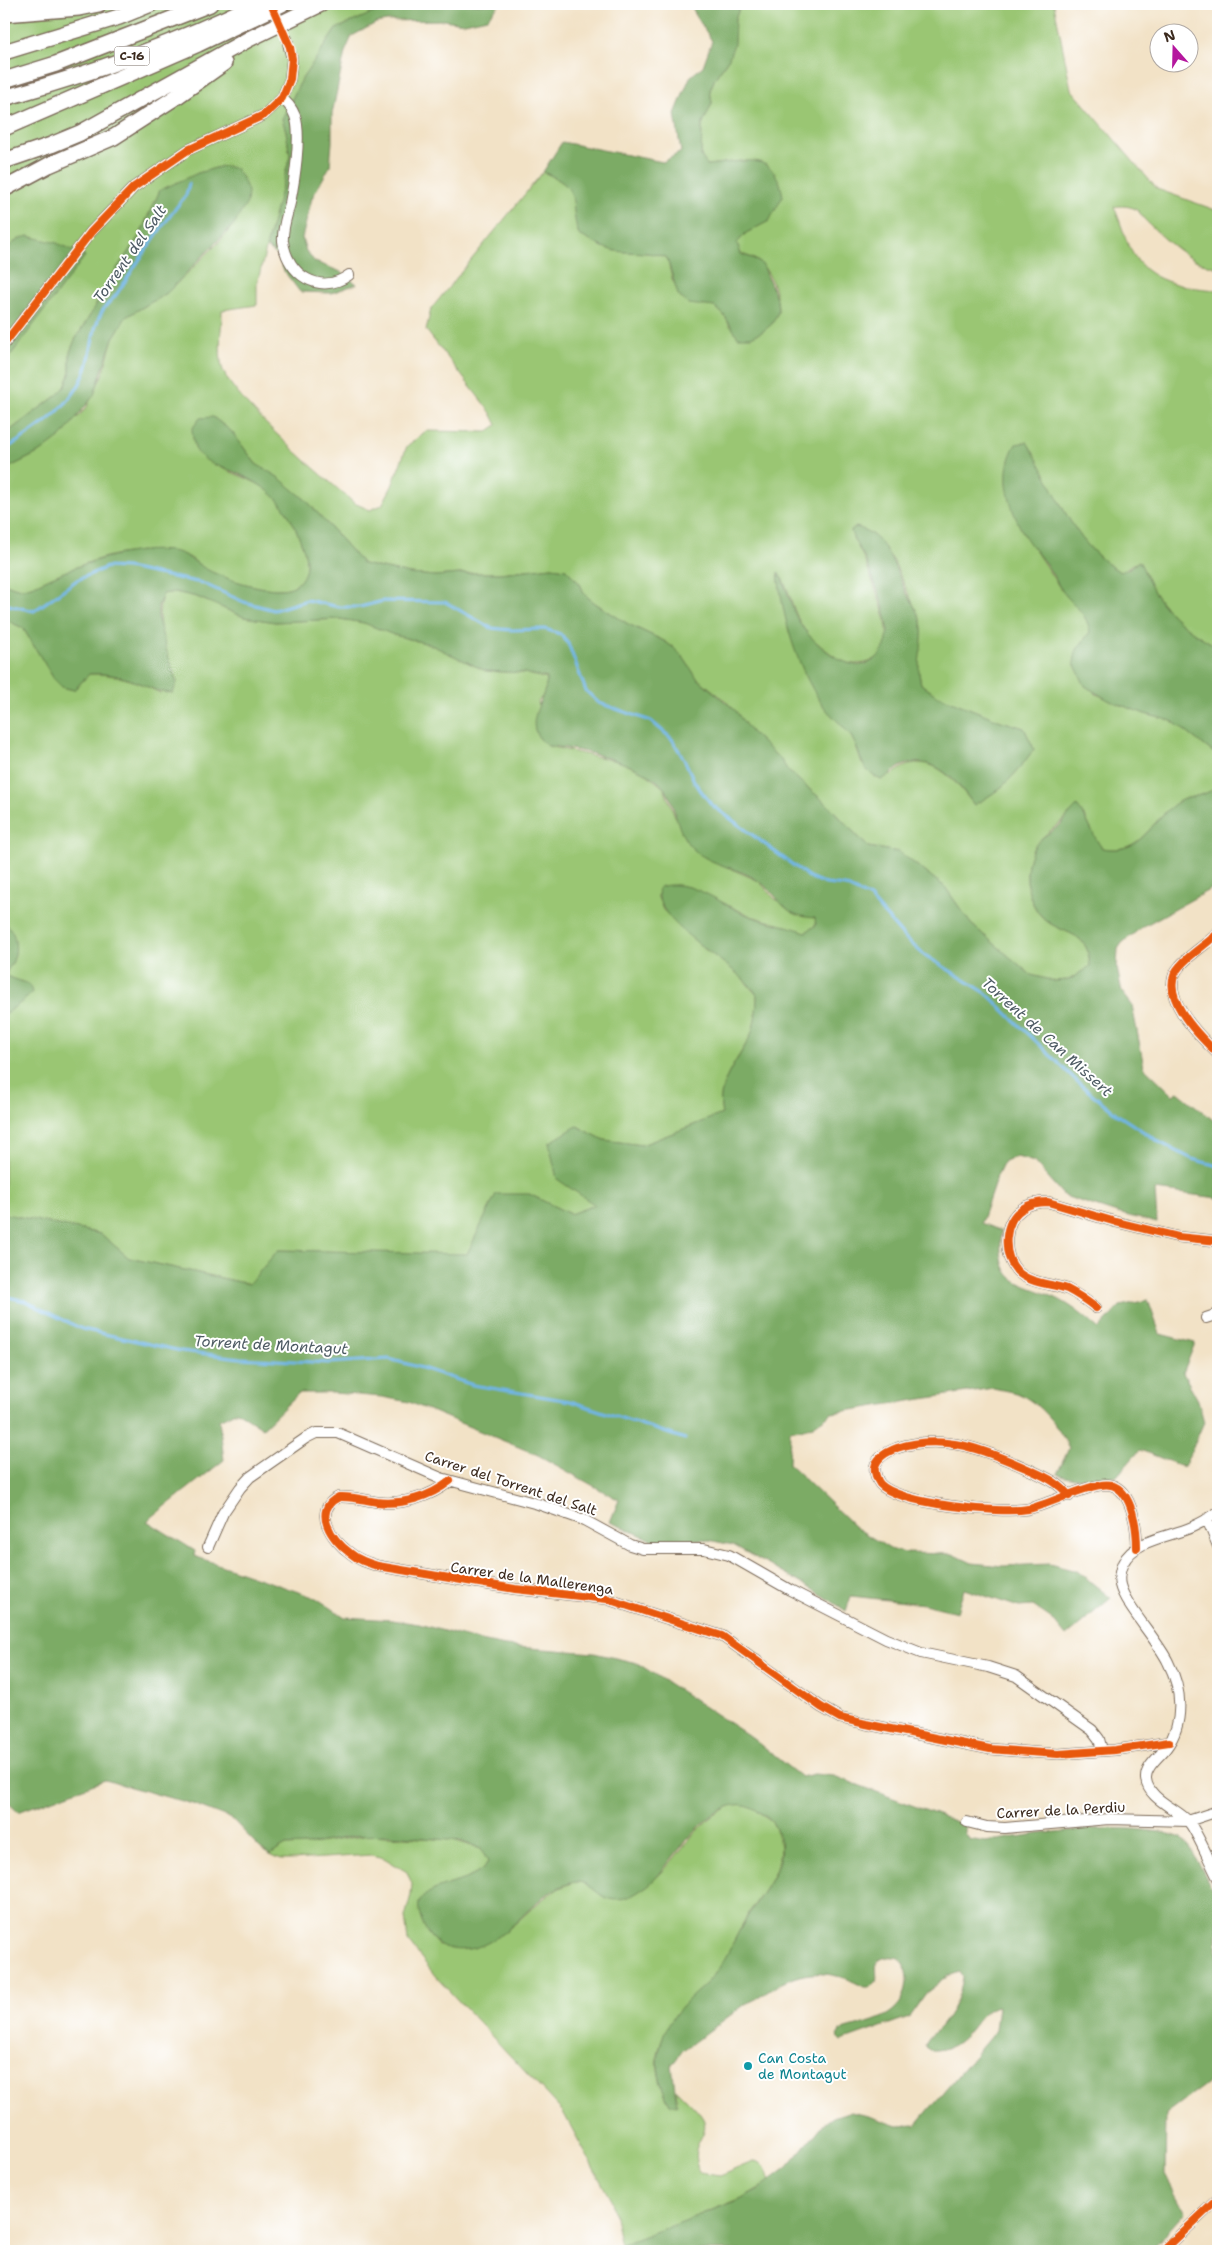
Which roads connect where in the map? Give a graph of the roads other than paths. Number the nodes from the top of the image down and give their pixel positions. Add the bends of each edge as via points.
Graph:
1 (99, 4) edge
2 (151, 4) edge
3 (210, 4) edge
4 (256, 4) edge
5 (282, 4) edge
6 (321, 4) edge
7 (83, 6) edge
8 (4, 14) edge
9 (284, 23) junction
10 (287, 39) tunnel mouth
11 (4, 52) edge
12 (4, 80) edge
13 (4, 98) edge
14 (282, 98) junction
15 (4, 128) edge
16 (4, 162) edge
17 (4, 189) edge
18 (349, 275) dead end
19 (4, 344) edge
20 (1218, 933) edge
21 (1218, 1054) edge
22 (1218, 1241) edge
23 (1096, 1308) dead end
24 (1218, 1316) edge
25 (1206, 1318) dead end
26 (450, 1481) junction
27 (1069, 1496) junction
28 (1218, 1512) edge
29 (1207, 1519) junction
30 (1218, 1546) edge
31 (208, 1547) dead end
32 (1137, 1548) junction
33 (1169, 1742) junction
34 (1102, 1750) junction
35 (1218, 1811) edge
36 (1188, 1821) junction
37 (967, 1822) dead end
38 (1218, 1878) edge
39 (1218, 2199) edge
40 (1163, 2251) edge

1 - 7 highway
2 - 11 highway
3 - 12 highway, C-16 via 56,64
4 - 13 highway, C-16 via 152,49
5 - 15 highway
6 - 9 highway
7 - 8 highway
9 - 16 highway via 80,132
9 - 17 highway via 114,137
10 - 14 street via 292,59 290,79
14 - 18 street via 292,107 297,132 294,182 284,222 286,254 300,273 319,284 331,284
14 - 19 street via 264,116 188,150 134,187 96,226
20 - 21 street via 1179,966 1171,982 1181,1011
22 - 23 street via 1178,1237 1048,1202 1038,1202 1020,1210 1011,1223 1007,1240 1014,1267 1027,1277 1069,1290
24 - 25 street
26 - 31 street, Carrer del Torrent del Salt via 338,1433 316,1433 250,1477 223,1513
26 - 34 street, Carrer del Torrent del Salt via 538,1504 584,1520 643,1549 704,1548 729,1555 886,1639 921,1653 1016,1676 1092,1730
26 - 34 street, Carrer de la Mallerenga via 427,1495 395,1502 339,1497 326,1505 326,1522 339,1544 362,1561 378,1566 514,1589 606,1599 722,1636 792,1688 840,1718 990,1749 1058,1754
27 - 27 street via 1011,1511 962,1508 888,1490 877,1479 875,1466 885,1454 909,1444 951,1443 991,1452 1053,1482
27 - 32 street via 1100,1485 1118,1489 1134,1520
28 - 29 street
29 - 30 street
29 - 32 street
32 - 33 street via 1125,1560 1120,1571 1120,1586 1173,1673 1180,1700 1177,1725
33 - 34 street, Carrer de la Mallerenga
33 - 36 street via 1148,1769 1146,1780 1155,1795
35 - 36 street, Carrer de la Perdiu
36 - 37 street, Carrer de la Perdiu via 1109,1819 1005,1828
36 - 38 street
39 - 40 street

